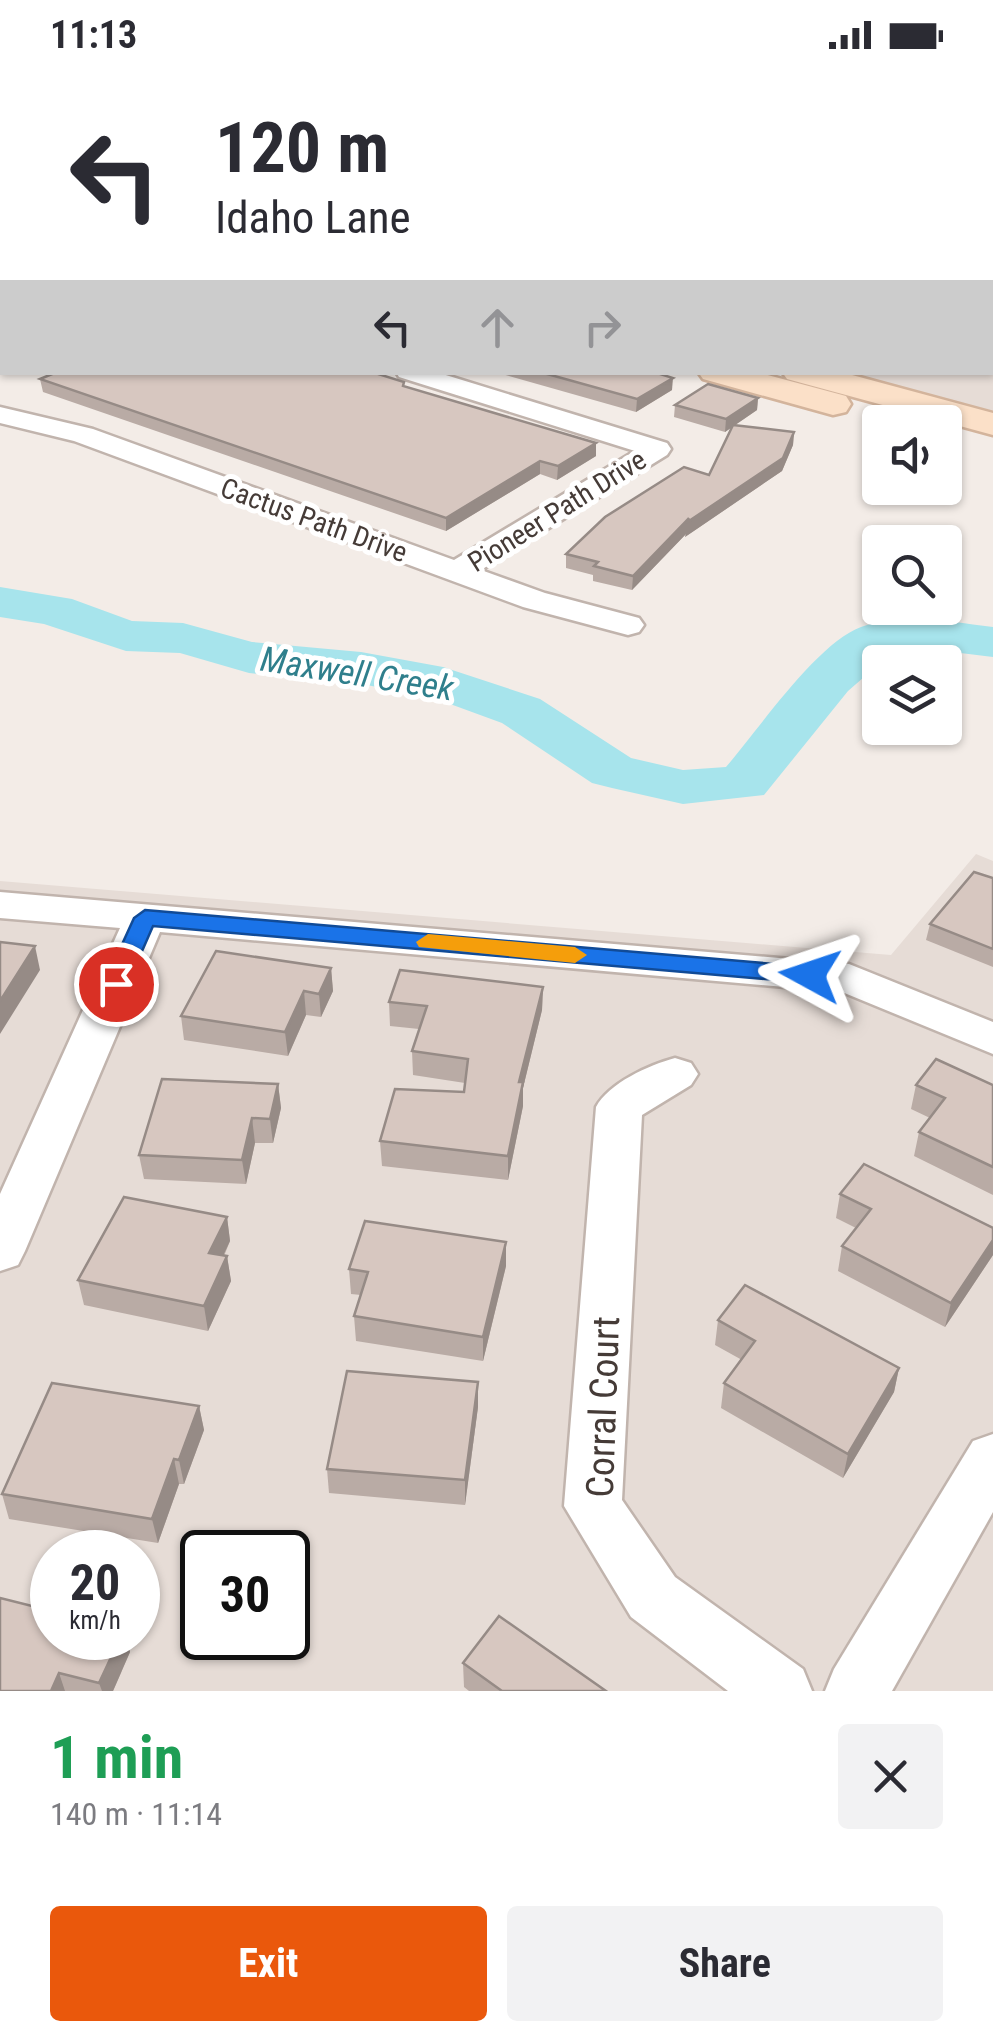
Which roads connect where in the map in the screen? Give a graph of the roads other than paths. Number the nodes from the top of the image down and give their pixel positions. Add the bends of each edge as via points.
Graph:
1 (431, 375) edge
2 (726, 375) edge
3 (811, 375) edge
4 (862, 412) edge
5 (0, 415) edge
6 (993, 424) edge
7 (962, 440) edge
8 (993, 448) edge
9 (456, 572) junction
10 (628, 625) dead end
11 (0, 905) edge
12 (145, 918) junction
13 (993, 1039) edge
14 (674, 1074) dead end
15 (0, 1251) edge
16 (993, 1459) edge
17 (780, 1691) edge
18 (857, 1691) edge

1 - 9 street, Pioneer Path Drive via 657,449
2 - 4 main road
3 - 6 main road
5 - 9 street, Cactus Path Drive via 83,435
7 - 8 main road
9 - 10 street, Cactus Path Drive
11 - 12 street
12 - 13 street via 848,978
12 - 15 street
14 - 17 street, Corral Court via 620,1107 593,1506 654,1597
16 - 18 street

